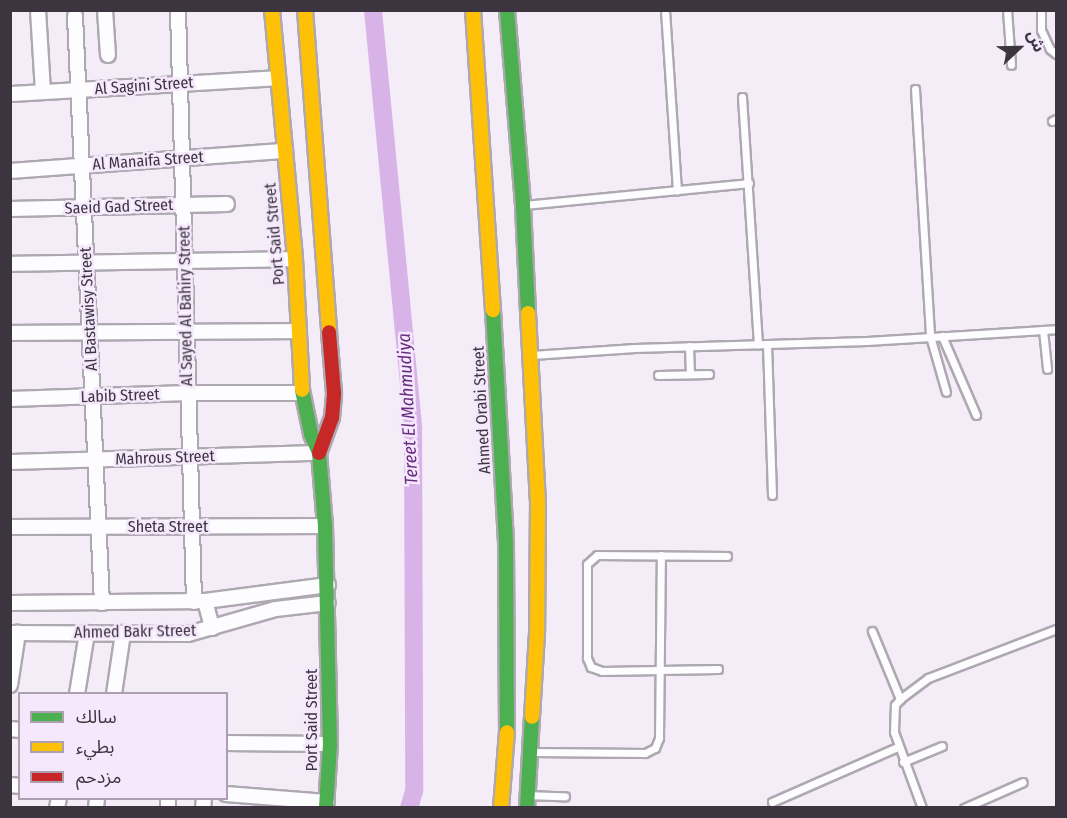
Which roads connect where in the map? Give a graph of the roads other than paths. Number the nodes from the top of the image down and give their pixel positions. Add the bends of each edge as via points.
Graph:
1 (38, 10) edge
2 (105, 10) edge
3 (178, 10) edge
4 (272, 10) edge
5 (305, 10) edge
6 (472, 10) edge
7 (507, 10) edge
8 (665, 10) edge
9 (1007, 10) edge
10 (1041, 10) edge
11 (75, 16) dead end
12 (1056, 54) edge
13 (108, 56) dead end
14 (1011, 65) dead end
15 (278, 78) junction
16 (180, 84) junction
17 (915, 89) dead end
18 (78, 90) junction
19 (43, 92) junction
20 (10, 94) edge
21 (742, 97) dead end
22 (285, 151) junction
23 (183, 159) junction
24 (82, 166) junction
25 (10, 171) edge
26 (749, 183) junction
27 (677, 191) junction
28 (227, 204) dead end
29 (183, 205) junction
30 (523, 206) junction
31 (83, 208) junction
32 (10, 209) edge
33 (295, 260) junction
34 (186, 261) junction
35 (88, 263) junction
36 (10, 264) edge
37 (1056, 329) edge
38 (1043, 330) junction
39 (188, 331) junction
40 (299, 331) junction
41 (90, 332) junction
42 (10, 333) edge
43 (930, 336) junction
44 (942, 336) junction
45 (758, 344) junction
46 (766, 344) junction
47 (689, 346) junction
48 (530, 355) junction
49 (1047, 369) dead end
50 (690, 374) junction
51 (710, 374) dead end
52 (658, 375) dead end
53 (946, 392) dead end
54 (188, 393) junction
55 (302, 393) junction
56 (93, 396) junction
57 (10, 399) edge
58 (976, 416) dead end
59 (320, 453) junction
60 (190, 457) junction
61 (95, 459) junction
62 (10, 462) edge
63 (772, 495) dead end
64 (326, 526) junction
65 (10, 527) edge
66 (98, 527) junction
67 (192, 527) junction
68 (661, 555) junction
69 (727, 556) dead end
70 (328, 585) junction
71 (228, 599) junction
72 (200, 602) junction
73 (10, 603) edge
74 (102, 603) junction
75 (328, 603) junction
76 (234, 621) junction
77 (212, 628) junction
78 (1056, 630) edge
79 (872, 631) dead end
80 (14, 633) edge
81 (87, 633) junction
82 (123, 633) junction
83 (718, 669) dead end
84 (660, 670) junction
85 (10, 685) edge
86 (77, 692) edge
87 (114, 692) edge
88 (900, 699) junction
89 (228, 743) edge
90 (330, 744) junction
91 (942, 746) dead end
92 (897, 747) junction
93 (532, 752) junction
94 (903, 762) junction
95 (1023, 782) dead end
96 (565, 796) dead end
97 (230, 798) edge
98 (528, 801) edge
99 (772, 802) dead end
100 (326, 805) edge
101 (501, 807) edge
102 (922, 807) edge
103 (964, 807) edge

1 - 19 street
2 - 13 street
3 - 16 street, Al Sayed Al Bahiry Street
4 - 15 main road, Port Said Street
5 - 59 main road, Port Said Street via 334,393 332,418
6 - 101 main road, Ahmed Orabi Street via 506,544 508,726
7 - 30 main road
8 - 27 lane
9 - 14 lane
10 - 12 lane via 1041,30
11 - 18 street, Al Bastawisy Street
15 - 16 street, Al Sagini Street
15 - 22 main road, Port Said Street
16 - 18 street, Al Sagini Street
16 - 23 street, Al Sayed Al Bahiry Street
17 - 43 lane
18 - 19 street, Al Sagini Street
18 - 24 street, Al Bastawisy Street
19 - 20 street, Al Sagini Street
21 - 26 lane
22 - 23 street, Al Manaifa Street
22 - 33 main road, Port Said Street
23 - 24 street, Al Manaifa Street
23 - 29 street, Al Sayed Al Bahiry Street
24 - 25 street, Al Manaifa Street
24 - 31 street, Al Bastawisy Street
26 - 27 lane
26 - 45 lane
27 - 30 lane
28 - 29 street, Saeid Gad Street
29 - 31 street, Saeid Gad Street
29 - 34 street, Al Sayed Al Bahiry Street
30 - 48 main road
31 - 32 street, Saeid Gad Street
31 - 35 street, Al Bastawisy Street
33 - 34 street
33 - 40 main road, Port Said Street
34 - 35 street
34 - 39 street, Al Sayed Al Bahiry Street
35 - 36 street
35 - 41 street, Al Bastawisy Street
37 - 38 lane
38 - 44 lane
38 - 49 lane
39 - 40 street
39 - 41 street
39 - 54 street, Al Sayed Al Bahiry Street
40 - 55 main road, Port Said Street
41 - 42 street
41 - 56 street, Al Bastawisy Street
43 - 44 lane
43 - 46 lane
43 - 53 lane
44 - 58 lane
45 - 46 lane
45 - 47 lane
46 - 63 lane
47 - 48 lane
47 - 50 lane
48 - 93 main road via 538,574
50 - 51 lane
50 - 52 lane
54 - 55 street, Labib Street
54 - 56 street, Labib Street
54 - 60 street, Al Sayed Al Bahiry Street
55 - 59 main road, Port Said Street via 305,414
56 - 57 street, Labib Street
56 - 61 street, Al Bastawisy Street
59 - 60 street, Mahrous Street
59 - 64 main road, Port Said Street
60 - 61 street, Mahrous Street
60 - 67 street, Al Sayed Al Bahiry Street
61 - 62 street, Mahrous Street
61 - 66 street, Al Bastawisy Street
64 - 67 street, Sheta Street
64 - 70 main road, Port Said Street
65 - 66 street, Sheta Street
66 - 67 street, Sheta Street
66 - 74 street, Al Bastawisy Street
67 - 72 street, Al Sayed Al Bahiry Street
68 - 69 lane
68 - 84 lane
68 - 84 lane via 597,555 587,564 587,658 591,667 602,671
70 - 71 street, Ahmed Bakr Street
70 - 75 main road, Port Said Street
71 - 72 street, Ahmed Bakr Street
71 - 76 street
72 - 74 street, Ahmed Bakr Street
72 - 77 street, Al Sayed Al Bahiry Street
73 - 74 street, Ahmed Bakr Street
75 - 76 street, Ahmed Bakr Street via 276,609
75 - 90 main road, Port Said Street
76 - 77 street, Ahmed Bakr Street
77 - 82 street, Ahmed Bakr Street via 188,634
78 - 88 lane via 928,678
79 - 88 lane
80 - 81 street, Ahmed Bakr Street
80 - 85 street
81 - 82 street, Ahmed Bakr Street
81 - 86 street
82 - 87 street
83 - 84 lane
84 - 93 lane via 659,738 651,752
88 - 92 lane via 894,716
89 - 90 street
90 - 100 main road, Port Said Street
91 - 94 lane
92 - 94 lane
92 - 99 lane
93 - 98 main road
94 - 102 lane
95 - 103 lane
96 - 98 lane
97 - 100 street

